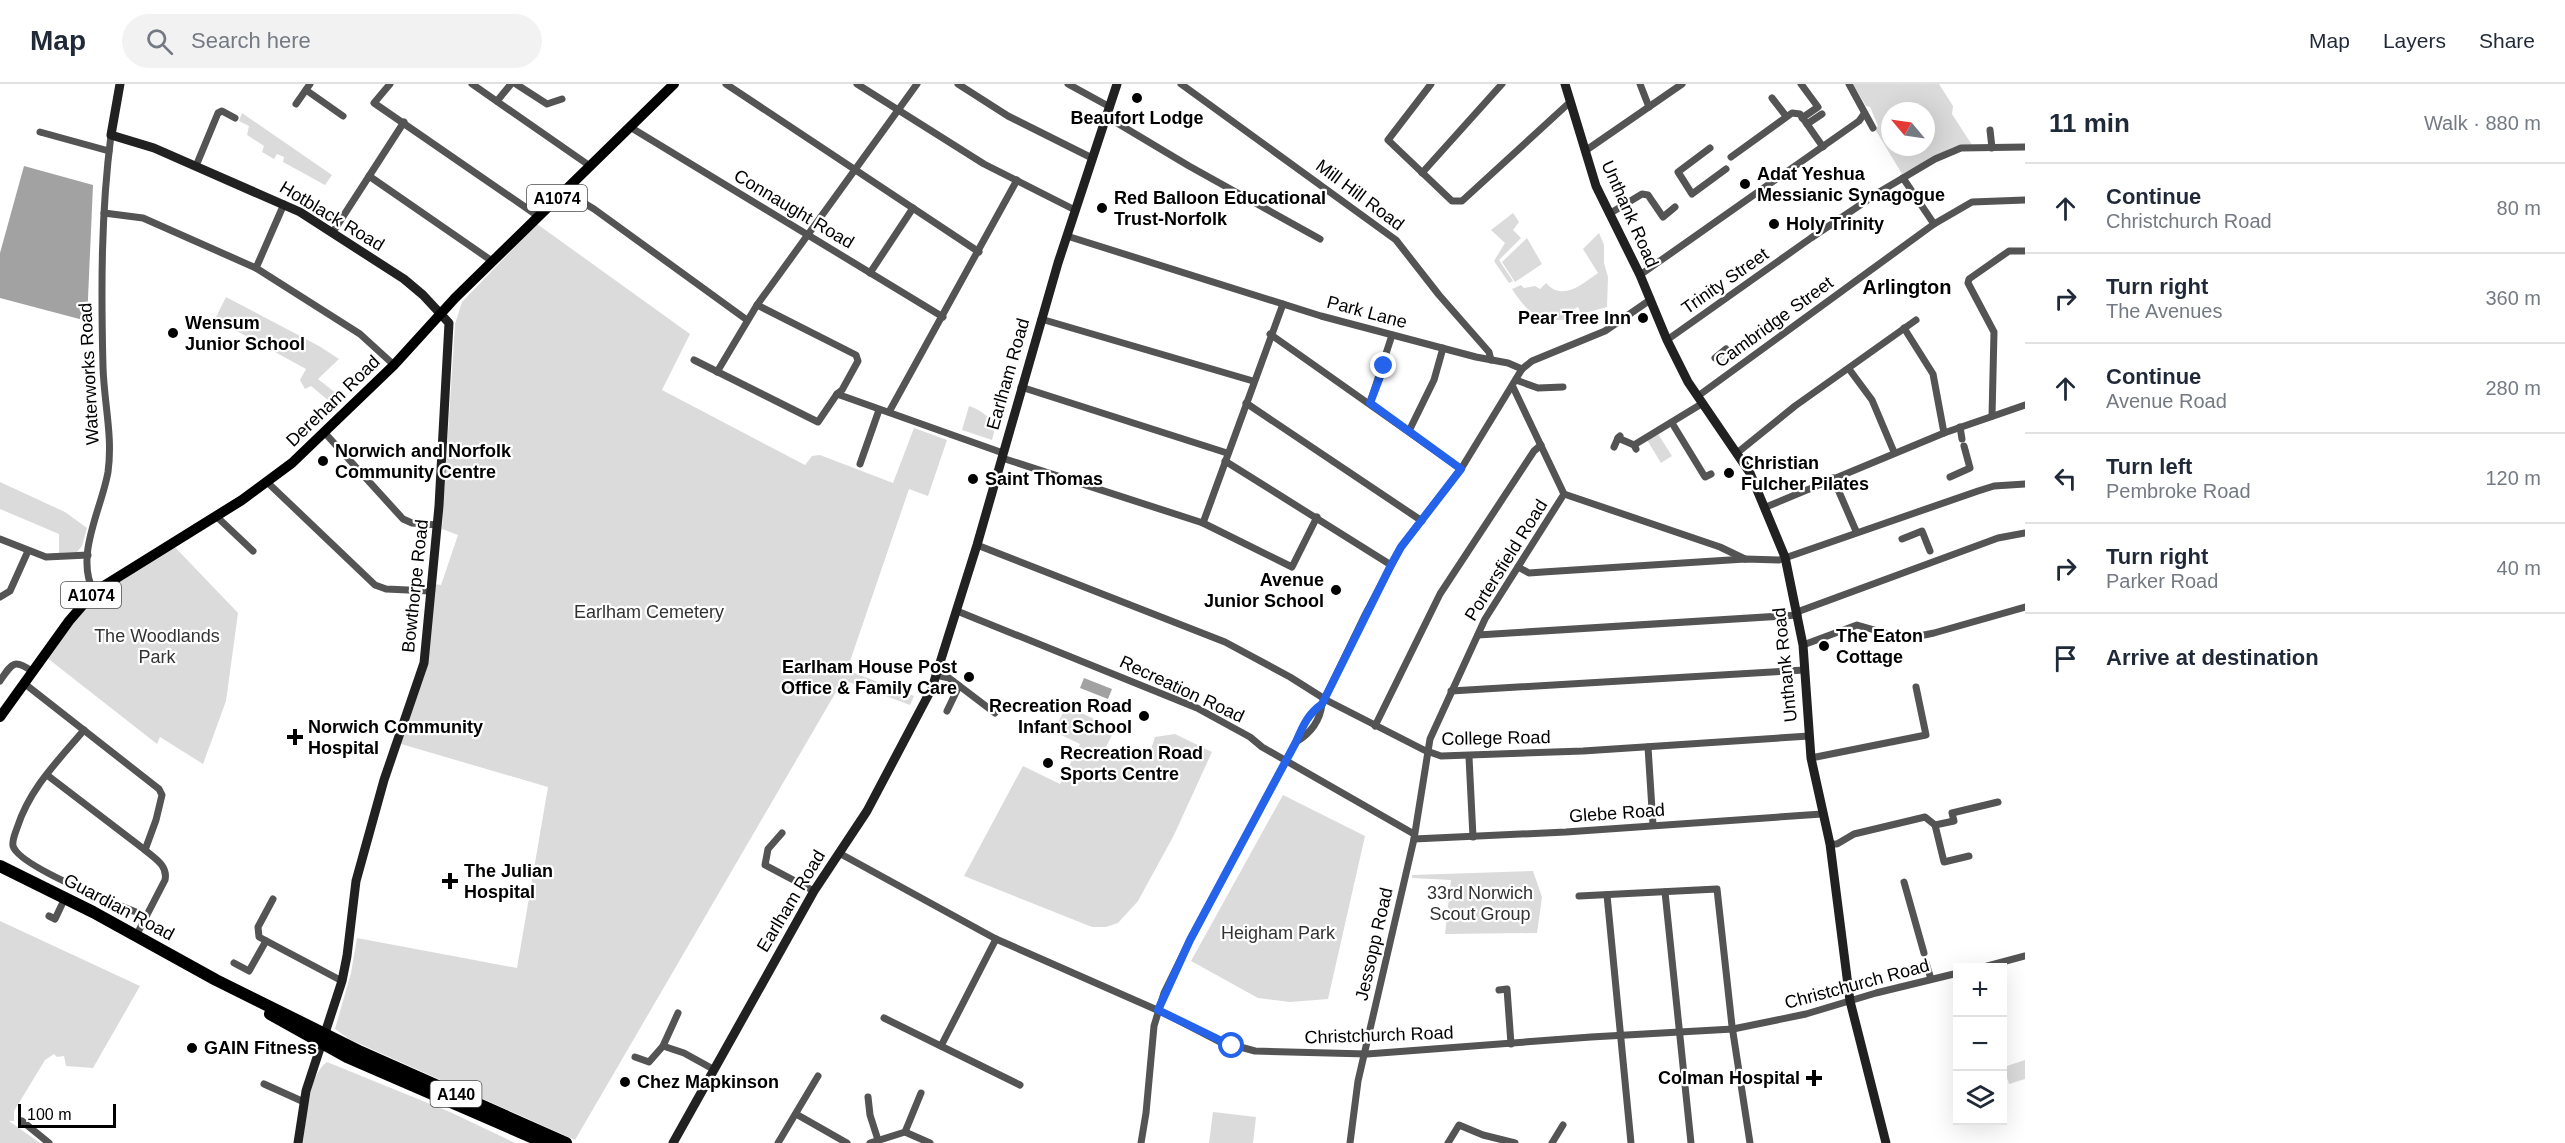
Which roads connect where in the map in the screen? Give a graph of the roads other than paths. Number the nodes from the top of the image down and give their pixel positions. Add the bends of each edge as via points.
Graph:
1 (120, 84) edge
2 (390, 84) edge
3 (472, 84) edge
4 (511, 84) edge
5 (516, 84) edge
6 (674, 84) edge
7 (726, 84) edge
8 (857, 84) edge
9 (917, 84) edge
10 (958, 84) edge
11 (1068, 84) edge
12 (1117, 84) edge
13 (1181, 84) edge
14 (1431, 84) edge
15 (1502, 84) edge
16 (1565, 84) edge
17 (1640, 84) edge
18 (1682, 84) edge
19 (1801, 84) edge
20 (1849, 84) edge
21 (308, 87) edge
22 (1772, 98) dead end
23 (562, 99) dead end
24 (497, 101) junction
25 (1569, 103) junction
26 (296, 104) dead end
27 (1649, 106) junction
28 (1110, 107) junction
29 (898, 110) junction
30 (343, 112) dead end
31 (1822, 114) dead end
32 (1864, 114) junction
33 (1786, 116) junction
34 (1107, 117) junction
35 (235, 118) dead end
36 (1804, 121) junction
37 (404, 122) junction
38 (630, 127) junction
39 (1873, 128) dead end
40 (1990, 130) dead end
41 (40, 132) dead end
42 (111, 135) junction
43 (1823, 147) junction
44 (2025, 147) edge
45 (1710, 148) dead end
46 (1992, 148) junction
47 (109, 151) junction
48 (1585, 151) junction
49 (1731, 157) dead end
50 (1092, 158) junction
51 (196, 166) junction
52 (590, 166) junction
53 (855, 169) junction
54 (1726, 169) dead end
55 (1422, 173) junction
56 (369, 176) junction
57 (1903, 178) junction
58 (1017, 180) junction
59 (564, 191) junction
60 (2025, 200) edge
61 (284, 204) junction
62 (1675, 207) dead end
63 (913, 208) junction
64 (1075, 210) junction
65 (104, 213) junction
66 (1609, 214) junction
67 (538, 216) junction
68 (1934, 224) junction
69 (333, 232) junction
70 (807, 234) junction
71 (1067, 236) junction
72 (1320, 239) dead end
73 (2025, 251) edge
74 (979, 252) junction
75 (492, 261) junction
76 (256, 268) junction
77 (870, 273) junction
78 (1640, 275) junction
79 (1650, 300) junction
80 (1283, 303) junction
81 (757, 305) junction
82 (440, 312) junction
83 (943, 317) junction
84 (1041, 319) junction
85 (747, 320) junction
86 (1916, 320) dead end
87 (1904, 328) junction
88 (1270, 334) junction
89 (1392, 335) junction
90 (1667, 340) junction
91 (1443, 348) junction
92 (694, 360) dead end
93 (1491, 360) junction
94 (394, 365) junction
95 (1522, 369) junction
96 (1849, 369) junction
97 (717, 372) junction
98 (1253, 381) junction
99 (1515, 383) junction
100 (1021, 387) junction
101 (1563, 387) dead end
102 (837, 394) junction
103 (1700, 399) junction
104 (1246, 403) junction
105 (1370, 403) junction
106 (2025, 405) edge
107 (879, 410) junction
108 (889, 412) junction
109 (1992, 416) junction
110 (1672, 423) junction
111 (1960, 427) junction
112 (1409, 431) junction
113 (324, 432) junction
114 (1944, 433) junction
115 (1541, 445) junction
116 (1614, 447) dead end
117 (1894, 452) junction
118 (1737, 453) junction
119 (1003, 455) junction
120 (1226, 457) junction
121 (860, 464) dead end
122 (1461, 469) junction
123 (1711, 474) dead end
124 (1950, 477) dead end
125 (1833, 478) junction
126 (267, 482) junction
127 (2025, 484) edge
128 (1564, 494) junction
129 (1766, 507) junction
130 (216, 516) junction
131 (1317, 517) junction
132 (1422, 521) junction
133 (1203, 523) junction
134 (437, 525) junction
135 (1930, 528) dead end
136 (1856, 531) junction
137 (1922, 531) junction
138 (2025, 533) edge
139 (0, 539) edge
140 (1902, 539) dead end
141 (977, 545) junction
142 (28, 551) junction
143 (253, 551) dead end
144 (88, 555) junction
145 (1933, 557) junction
146 (1785, 558) junction
147 (1745, 559) junction
148 (1391, 565) junction
149 (1518, 567) junction
150 (430, 591) junction
151 (94, 592) junction
152 (0, 597) edge
153 (2025, 607) edge
154 (957, 611) junction
155 (1798, 613) junction
156 (1478, 635) junction
157 (1803, 645) junction
158 (1804, 670) junction
159 (33, 672) junction
160 (936, 675) junction
161 (0, 681) edge
162 (25, 684) junction
163 (959, 686) junction
164 (1916, 687) dead end
165 (1450, 691) junction
166 (1324, 702) junction
167 (947, 711) dead end
168 (994, 712) dead end
169 (0, 717) edge
170 (1375, 726) junction
171 (84, 730) junction
172 (1809, 736) junction
173 (1648, 747) junction
174 (1427, 752) junction
175 (1469, 757) junction
176 (1811, 758) junction
177 (1287, 760) junction
178 (47, 775) junction
179 (1998, 802) dead end
180 (1822, 814) junction
181 (1653, 825) junction
182 (1935, 825) junction
183 (782, 833) dead end
184 (1414, 836) junction
185 (1473, 837) junction
186 (1830, 844) junction
187 (146, 850) junction
188 (839, 853) junction
189 (1969, 856) dead end
190 (0, 866) edge
191 (1904, 882) dead end
192 (814, 891) junction
193 (1665, 892) junction
194 (1608, 895) junction
195 (1579, 896) dead end
196 (65, 898) junction
197 (273, 899) dead end
198 (146, 916) junction
199 (56, 919) dead end
200 (136, 936) junction
201 (996, 939) junction
202 (266, 941) junction
203 (1924, 953) dead end
204 (2025, 956) edge
205 (234, 963) dead end
206 (1926, 963) dead end
207 (1999, 963) edge
208 (1953, 974) edge
209 (1931, 979) junction
210 (342, 981) junction
211 (1507, 989) dead end
212 (1850, 1001) junction
213 (1158, 1010) junction
214 (678, 1013) dead end
215 (884, 1018) dead end
216 (1733, 1029) junction
217 (1678, 1032) junction
218 (1621, 1035) junction
219 (324, 1039) junction
220 (1511, 1044) junction
221 (663, 1046) junction
222 (941, 1046) junction
223 (1364, 1053) junction
224 (635, 1057) dead end
225 (713, 1070) junction
226 (818, 1077) dead end
227 (264, 1084) dead end
228 (1020, 1085) dead end
229 (921, 1093) dead end
230 (868, 1097) dead end
231 (304, 1102) junction
232 (796, 1114) junction
233 (22, 1121) dead end
234 (1553, 1125) dead end
235 (905, 1132) junction
236 (878, 1140) junction
237 (49, 1143) edge
238 (298, 1143) edge
239 (545, 1143) edge
240 (566, 1143) edge
241 (673, 1143) edge
242 (778, 1143) edge
243 (847, 1143) edge
244 (870, 1143) edge
245 (930, 1143) edge
246 (1140, 1143) edge
247 (1350, 1143) edge
248 (1448, 1143) edge
249 (1515, 1143) edge
250 (1552, 1143) edge
251 (1631, 1143) edge
252 (1691, 1143) edge
253 (1750, 1143) edge
254 (1886, 1143) edge

1 - 42 street, Waterworks Road
2 - 37 street via 374,103
3 - 24 street
4 - 24 street
5 - 23 street via 547,104
6 - 38 main road, Dereham Road / A1074
7 - 53 street
8 - 29 street
9 - 29 street
10 - 50 street via 1008,116
11 - 28 street
12 - 28 street, Earlham Road
13 - 93 street, Mill Hill Road via 1396,240 1489,352
14 - 55 street via 1388,140
15 - 55 street
16 - 25 street, Unthank Road
17 - 27 street
18 - 27 street
19 - 36 street via 1818,107
20 - 32 street
21 - 26 street
21 - 30 street
22 - 33 street
24 - 52 street
25 - 48 street, Unthank Road
25 - 55 street via 1462,201 1452,201
27 - 48 street
28 - 34 street, Earlham Road
29 - 53 street
29 - 58 street via 969,156
31 - 36 street
32 - 39 street
32 - 43 street
33 - 36 street via 1800,114
33 - 49 street
34 - 50 street, Earlham Road
34 - 72 street
35 - 51 street via 222,111 218,113
36 - 43 street
37 - 56 street
37 - 67 street
38 - 52 main road, Dereham Road / A1074
38 - 70 street, Connaught Road
40 - 46 street
41 - 47 street
42 - 47 street, Waterworks Road
42 - 51 street, Hotblack Road via 149,145
43 - 78 street
44 - 46 street, Trinity Street
45 - 54 street via 1678,171 1687,188 1692,194
46 - 57 street, Trinity Street via 1951,151
47 - 65 street, Waterworks Road
48 - 66 street, Unthank Road
50 - 64 street, Earlham Road
51 - 61 street, Hotblack Road
52 - 59 main road, Dereham Road / A1074
53 - 63 street
53 - 70 street
56 - 69 street
56 - 75 street
57 - 68 street
57 - 90 street, Trinity Street
58 - 64 street
58 - 74 street
59 - 67 main road, Dereham Road / A1074
59 - 85 street
60 - 68 street, Cambridge Street via 1972,202
61 - 69 street, Hotblack Road
61 - 76 street
62 - 66 street via 1663,216 1648,195 1642,194
63 - 74 street
63 - 77 street
64 - 71 street, Earlham Road
65 - 76 street via 147,219
65 - 144 street, Waterworks Road via 103,374 111,446
66 - 78 street, Unthank Road
67 - 75 main road, Dereham Road / A1074
68 - 103 street, Cambridge Street via 1730,369
69 - 82 street, Hotblack Road via 404,279
70 - 77 street, Connaught Road
70 - 81 street
71 - 80 street, Park Lane
71 - 84 street, Earlham Road
73 - 109 street via 2009,251 1969,279 1968,286 1994,332
74 - 83 street
75 - 82 main road, Dereham Road / A1074
76 - 94 street via 360,334
77 - 83 street, Connaught Road
78 - 79 street, Unthank Road
79 - 90 street, Unthank Road
79 - 95 street via 1605,332 1532,361
80 - 88 street
80 - 89 street, Park Lane
81 - 85 street
81 - 102 street via 856,355 858,361
82 - 94 main road, Dereham Road / A1074
82 - 134 street, Bowthorpe Road via 448,319 449,327
83 - 108 street
84 - 98 street
84 - 100 street, Earlham Road
85 - 97 street
86 - 87 street
87 - 96 street
87 - 114 street via 1933,374
88 - 98 street
88 - 105 street
89 - 91 street, Park Lane
89 - 105 street
90 - 103 street, Unthank Road
91 - 93 street, Park Lane
91 - 112 street via 1434,380
92 - 97 street
93 - 95 street, Park Lane
94 - 113 main road, Dereham Road / A1074
95 - 99 street
96 - 117 street via 1872,400
96 - 118 street
97 - 102 street via 818,422
98 - 104 street
99 - 101 street via 1538,388
99 - 115 street, Portersfield Road
99 - 122 street
100 - 119 street, Earlham Road
100 - 120 street
102 - 107 street
103 - 110 street, Cambridge Street
103 - 118 street, Unthank Road
104 - 120 street
104 - 132 street
105 - 112 street
106 - 109 street
107 - 108 street
107 - 121 street
108 - 119 street
109 - 111 street
110 - 116 street, Cambridge Street via 1635,448 1619,437
110 - 123 street via 1705,477
111 - 114 street
111 - 124 street via 1974,467
112 - 122 street
113 - 126 main road, Dereham Road / A1074
113 - 134 street via 403,519
114 - 117 street
115 - 128 street, Portersfield Road
115 - 170 street via 1440,594
117 - 125 street
118 - 129 street, Unthank Road
119 - 133 street
119 - 141 street, Earlham Road
120 - 131 street
120 - 133 street
122 - 132 street
125 - 129 street
125 - 136 street
126 - 130 main road, Dereham Road / A1074
126 - 150 street via 375,585
127 - 136 street via 1995,486
128 - 147 street
128 - 149 street, Portersfield Road
129 - 146 street, Unthank Road
130 - 143 street
130 - 151 main road, Dereham Road / A1074
131 - 133 street via 1292,567
131 - 148 street
132 - 148 street
134 - 150 street, Bowthorpe Road
135 - 137 street
136 - 146 street
137 - 140 street
137 - 145 street
138 - 145 street
139 - 142 street
141 - 154 street, Earlham Road
141 - 166 street, College Road via 1225,642 1290,677
142 - 144 street via 54,558
142 - 152 street via 10,591
144 - 151 street, Waterworks Road
145 - 155 street
146 - 147 street
146 - 155 street, Unthank Road
147 - 149 street via 1536,573
148 - 166 street
149 - 156 street, Portersfield Road
150 - 210 street, Bowthorpe Road via 424,663 384,780 356,881
151 - 159 main road, Dereham Road / A1074
153 - 157 street via 1914,636 1899,637 1857,625
154 - 160 street, Earlham Road
154 - 177 street, Recreation Road via 1192,706
155 - 156 street
155 - 157 street, Unthank Road
156 - 165 street, Portersfield Road
157 - 158 street, Unthank Road
158 - 165 street
158 - 172 street, Unthank Road
159 - 161 street via 15,663
159 - 162 main road, Dereham Road / A1074
160 - 163 street
160 - 188 street, Earlham Road via 867,811
162 - 169 main road, Dereham Road / A1074
162 - 171 street
163 - 167 street
163 - 168 street
164 - 176 street via 1926,735
165 - 174 street, Portersfield Road
166 - 170 street, College Road
166 - 177 street via 1316,723 1296,742
170 - 174 street, College Road
171 - 178 street
171 - 187 street via 159,789 162,795
172 - 173 street, College Road
172 - 176 street, Unthank Road
173 - 175 street, College Road
173 - 181 street
174 - 175 street, College Road
174 - 184 street, Jessopp Road
175 - 185 street
176 - 180 street, Unthank Road
177 - 184 street, Recreation Road
177 - 213 street via 1190,940
178 - 187 street
178 - 198 street, Guardian Road via 25,803 12,841 14,848 45,872
179 - 182 street via 1952,813 1954,821
180 - 181 street, Glebe Road
180 - 186 street, Unthank Road
181 - 185 street, Glebe Road
182 - 186 street via 1925,817 1854,834
182 - 189 street via 1944,862
183 - 192 street via 768,849 765,865
184 - 185 street, Glebe Road
184 - 223 street, Jessopp Road
186 - 212 street, Unthank Road
187 - 198 street via 166,872
188 - 192 street, Earlham Road
188 - 201 street, Christchurch Road
190 - 196 highway, Guardian Road / A140
191 - 203 street
192 - 225 street, Earlham Road
193 - 194 street
193 - 216 street via 1717,889
193 - 217 street
194 - 195 street
194 - 218 street
196 - 199 street
196 - 200 highway, Guardian Road / A140
197 - 202 street via 258,927 258,934
198 - 200 street
200 - 219 highway, Guardian Road / A140
201 - 213 street, Christchurch Road
201 - 222 street
202 - 205 street via 249,971
202 - 210 street
204 - 207 street
206 - 209 street
208 - 209 street, Christchurch Road
209 - 212 street, Christchurch Road
210 - 219 street, Bowthorpe Road
211 - 220 street
212 - 216 street, Christchurch Road
212 - 254 street, Unthank Road
213 - 223 street, Christchurch Road via 1218,1041 1255,1051
213 - 246 street
214 - 221 street
215 - 222 street
216 - 217 street, Christchurch Road
216 - 253 street
217 - 218 street, Christchurch Road
217 - 252 street
218 - 220 street, Christchurch Road
218 - 251 street
219 - 231 street, Bowthorpe Road
219 - 239 highway, A140 via 425,1092
219 - 240 highway, A140
220 - 223 street, Christchurch Road
221 - 224 street via 649,1062
221 - 225 street
222 - 228 street
223 - 247 street, Jessopp Road
225 - 241 street, Earlham Road
226 - 232 street
227 - 231 street
229 - 235 street
230 - 236 street
231 - 238 street, Bowthorpe Road
232 - 242 street
232 - 243 street
233 - 237 street
234 - 250 street via 1562,1127
235 - 236 street
235 - 245 street
236 - 244 street
248 - 249 street via 1459,1125

